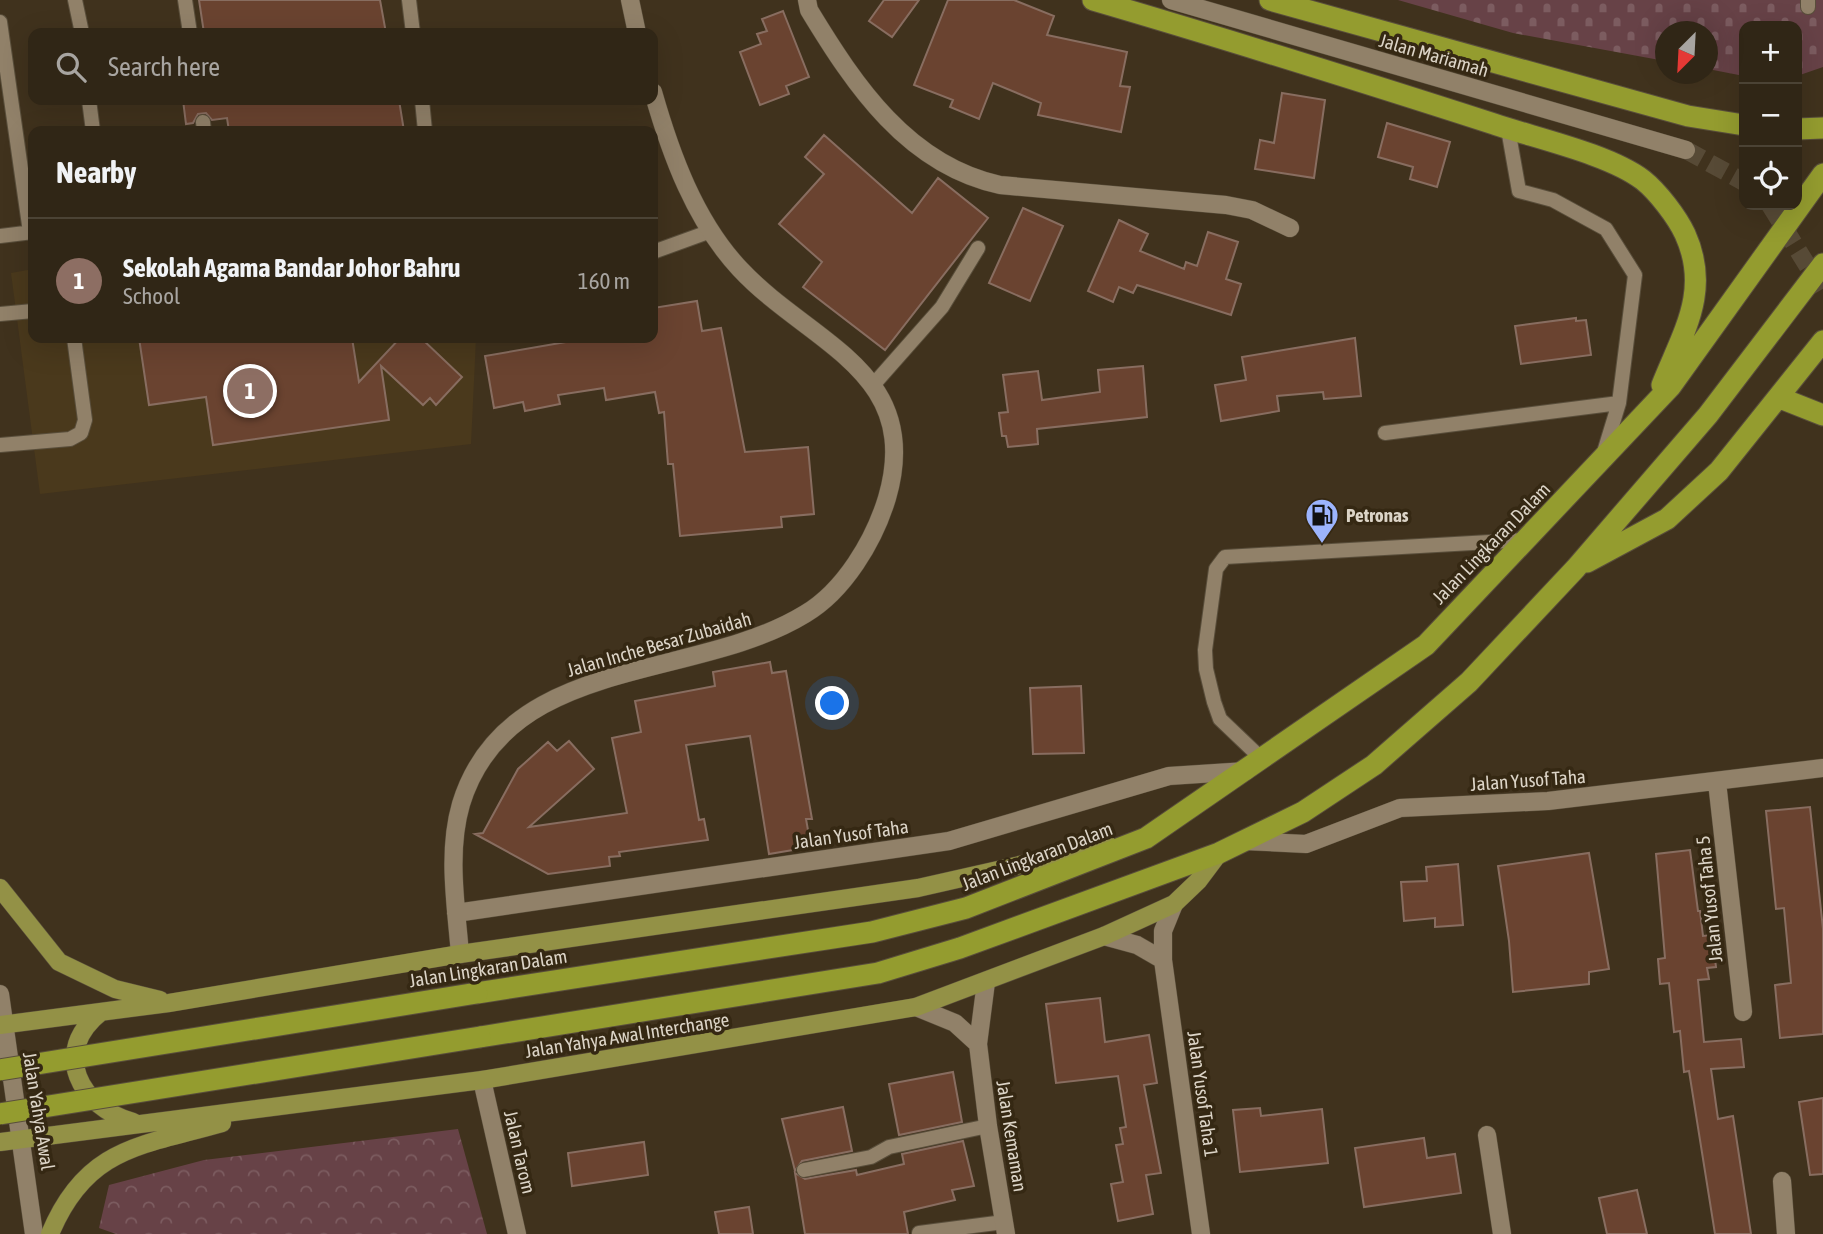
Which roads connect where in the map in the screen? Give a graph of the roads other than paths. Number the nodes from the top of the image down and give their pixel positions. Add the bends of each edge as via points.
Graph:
1 (75, 0) edge
2 (185, 0) edge
3 (410, 0) edge
4 (630, 0) edge
5 (807, 0) edge
6 (1093, 0) edge
7 (1171, 0) edge
8 (1270, 0) edge
9 (0, 22) edge
10 (81, 28) edge
11 (189, 28) edge
12 (413, 28) edge
13 (636, 28) edge
14 (90, 105) edge
15 (422, 105) edge
16 (657, 105) edge
17 (1739, 124) edge
18 (92, 126) edge
19 (425, 126) edge
20 (1823, 128) edge
21 (1508, 129) junction
22 (1802, 130) edge
23 (1686, 150) tunnel mouth
24 (1823, 174) edge
25 (28, 206) edge
26 (1290, 228) dead end
27 (711, 231) junction
28 (28, 232) edge
29 (0, 236) edge
30 (978, 248) dead end
31 (658, 249) edge
32 (1823, 264) edge
33 (28, 311) edge
34 (0, 314) edge
35 (1823, 341) edge
36 (75, 343) edge
37 (874, 384) junction
38 (1780, 398) junction
39 (1619, 403) junction
40 (1655, 404) junction
41 (1823, 415) edge
42 (1385, 433) dead end
43 (0, 445) edge
44 (1602, 460) junction
45 (1525, 540) junction
46 (1576, 568) junction
47 (1254, 765) junction
48 (1823, 768) edge
49 (1717, 782) junction
50 (1146, 838) junction
51 (1242, 841) junction
52 (1219, 853) junction
53 (0, 888) edge
54 (1174, 904) junction
55 (456, 913) junction
56 (1104, 936) junction
57 (460, 954) junction
58 (1163, 960) junction
59 (986, 982) junction
60 (0, 994) edge
61 (169, 1003) junction
62 (916, 1007) junction
63 (102, 1012) junction
64 (1743, 1012) dead end
65 (2, 1025) edge
66 (978, 1044) junction
67 (0, 1070) edge
68 (482, 1080) junction
69 (273, 1108) junction
70 (0, 1114) edge
71 (140, 1124) junction
72 (988, 1126) junction
73 (1487, 1135) dead end
74 (23, 1138) junction
75 (0, 1142) edge
76 (804, 1170) dead end
77 (1782, 1181) dead end
78 (1005, 1228) edge
79 (919, 1233) edge
80 (34, 1234) edge
81 (50, 1234) edge
82 (517, 1234) edge
83 (1200, 1234) edge
84 (1502, 1234) edge
85 (1786, 1234) edge

1 - 10 lane
2 - 11 lane
3 - 12 lane
4 - 13 street
5 - 26 street via 845,69 888,120 920,148 973,180 1226,205 1252,210
6 - 21 highway
7 - 23 street, Jalan Mariamah
8 - 17 highway via 1688,116
9 - 25 lane
14 - 18 lane
15 - 19 lane
16 - 27 street, Jalan Inche Besar Zubaidah via 682,178
20 - 22 highway
21 - 39 lane via 1519,191 1553,200 1606,229 1635,275
21 - 40 highway via 1609,162 1643,180 1684,232 1698,278
24 - 40 highway, Jalan Lingkaran Dalam
27 - 31 lane
27 - 37 street, Jalan Inche Besar Zubaidah via 739,269
28 - 29 lane
30 - 37 lane via 942,307
32 - 46 highway via 1708,415
33 - 34 lane
35 - 38 highway
36 - 43 lane via 85,420 81,433 70,439
37 - 55 street, Jalan Inche Besar Zubaidah via 891,418 895,453 877,522 841,582 807,613 764,636 578,686 525,715 478,765 461,804 454,844
38 - 41 highway
38 - 46 highway via 1719,471 1667,519
39 - 42 lane
39 - 44 lane
40 - 44 highway, Jalan Lingkaran Dalam
44 - 45 highway, Jalan Lingkaran Dalam
45 - 47 highway, Jalan Lingkaran Dalam via 1426,645
45 - 47 lane via 1226,558 1216,569 1206,669 1220,719
46 - 51 highway via 1469,682 1374,765 1303,812
47 - 50 highway, Jalan Lingkaran Dalam
47 - 55 street, Jalan Yusof Taha via 1169,776 949,841
48 - 49 street, Jalan Yusof Taha
49 - 51 street, Jalan Yusof Taha via 1548,801 1400,808 1306,844
49 - 64 street, Jalan Yusof Taha 5
50 - 57 main road via 918,888
50 - 67 highway, Jalan Lingkaran Dalam, bridge via 966,908 872,932
51 - 52 highway
52 - 54 main road, Jalan Yahya Awal Interchange
52 - 70 highway, bridge via 878,973
53 - 61 main road via 59,962 115,989
54 - 56 main road, Jalan Yahya Awal Interchange
54 - 58 street, Jalan Yusof Taha 1 via 1163,931
55 - 57 street, Jalan Inche Besar Zubaidah
56 - 58 street via 1137,945
56 - 59 main road, Jalan Yahya Awal Interchange
57 - 61 main road
58 - 83 street, Jalan Yusof Taha 1
59 - 62 main road, Jalan Yahya Awal Interchange
59 - 66 street, Jalan Kemaman
60 - 65 street, Jalan Yahya Awal
61 - 63 main road
62 - 66 street via 955,1023
62 - 68 main road, Jalan Yahya Awal Interchange
63 - 65 main road
63 - 71 main road via 83,1028 76,1042 75,1067 95,1104 111,1116
65 - 74 street, Jalan Yahya Awal
66 - 72 street, Jalan Kemaman
68 - 69 main road, Jalan Yahya Awal Interchange
68 - 82 street, Jalan Tarom
69 - 71 main road, Jalan Yahya Awal Interchange
69 - 81 main road via 117,1153 94,1168 72,1194
71 - 74 main road, Jalan Yahya Awal Interchange
72 - 76 lane
72 - 78 street, Jalan Kemaman
73 - 84 street
74 - 75 main road, Jalan Yahya Awal Interchange
74 - 80 street, Jalan Yahya Awal
77 - 85 street
78 - 79 lane

